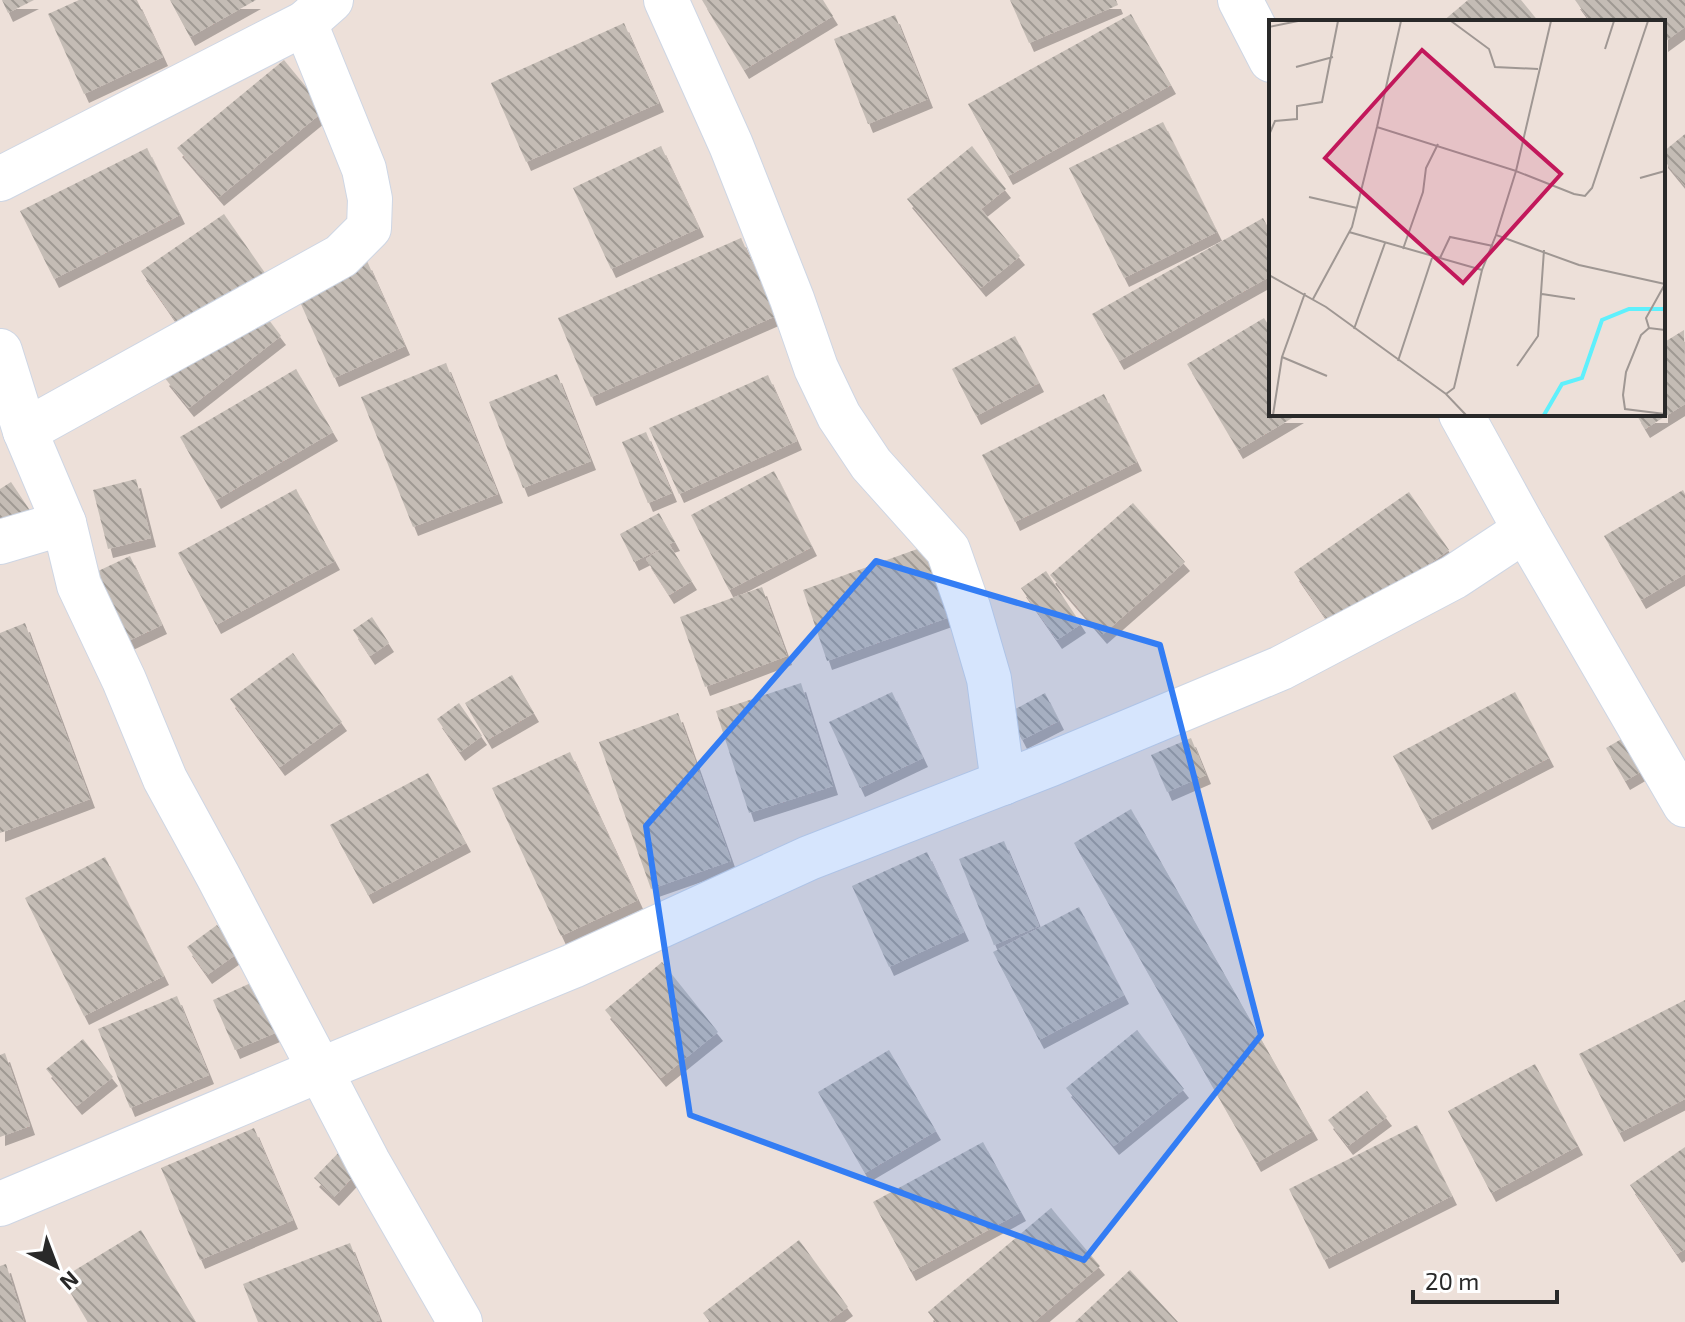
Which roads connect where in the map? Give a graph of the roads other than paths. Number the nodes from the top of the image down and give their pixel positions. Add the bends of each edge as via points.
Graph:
1 (666, 0) edge
2 (1240, 0) edge
3 (318, 12) edge
4 (1269, 56) edge
5 (0, 179) edge
6 (0, 351) edge
7 (1462, 416) edge
8 (25, 431) junction
9 (64, 523) junction
10 (1525, 530) junction
11 (0, 542) edge
12 (1003, 783) junction
13 (1685, 805) edge
14 (320, 1070) junction
15 (0, 1204) edge
16 (460, 1322) edge

1 - 12 street via 731,145 839,416 871,464 948,550 989,679
2 - 4 street
3 - 5 street
3 - 8 street via 364,169 369,228 341,256
6 - 8 street
7 - 10 street
8 - 9 street
9 - 11 street
9 - 14 street via 79,585 165,779
10 - 12 street via 1454,577 1281,668
10 - 13 street
12 - 14 street via 809,858 573,966
14 - 15 street
14 - 16 street

